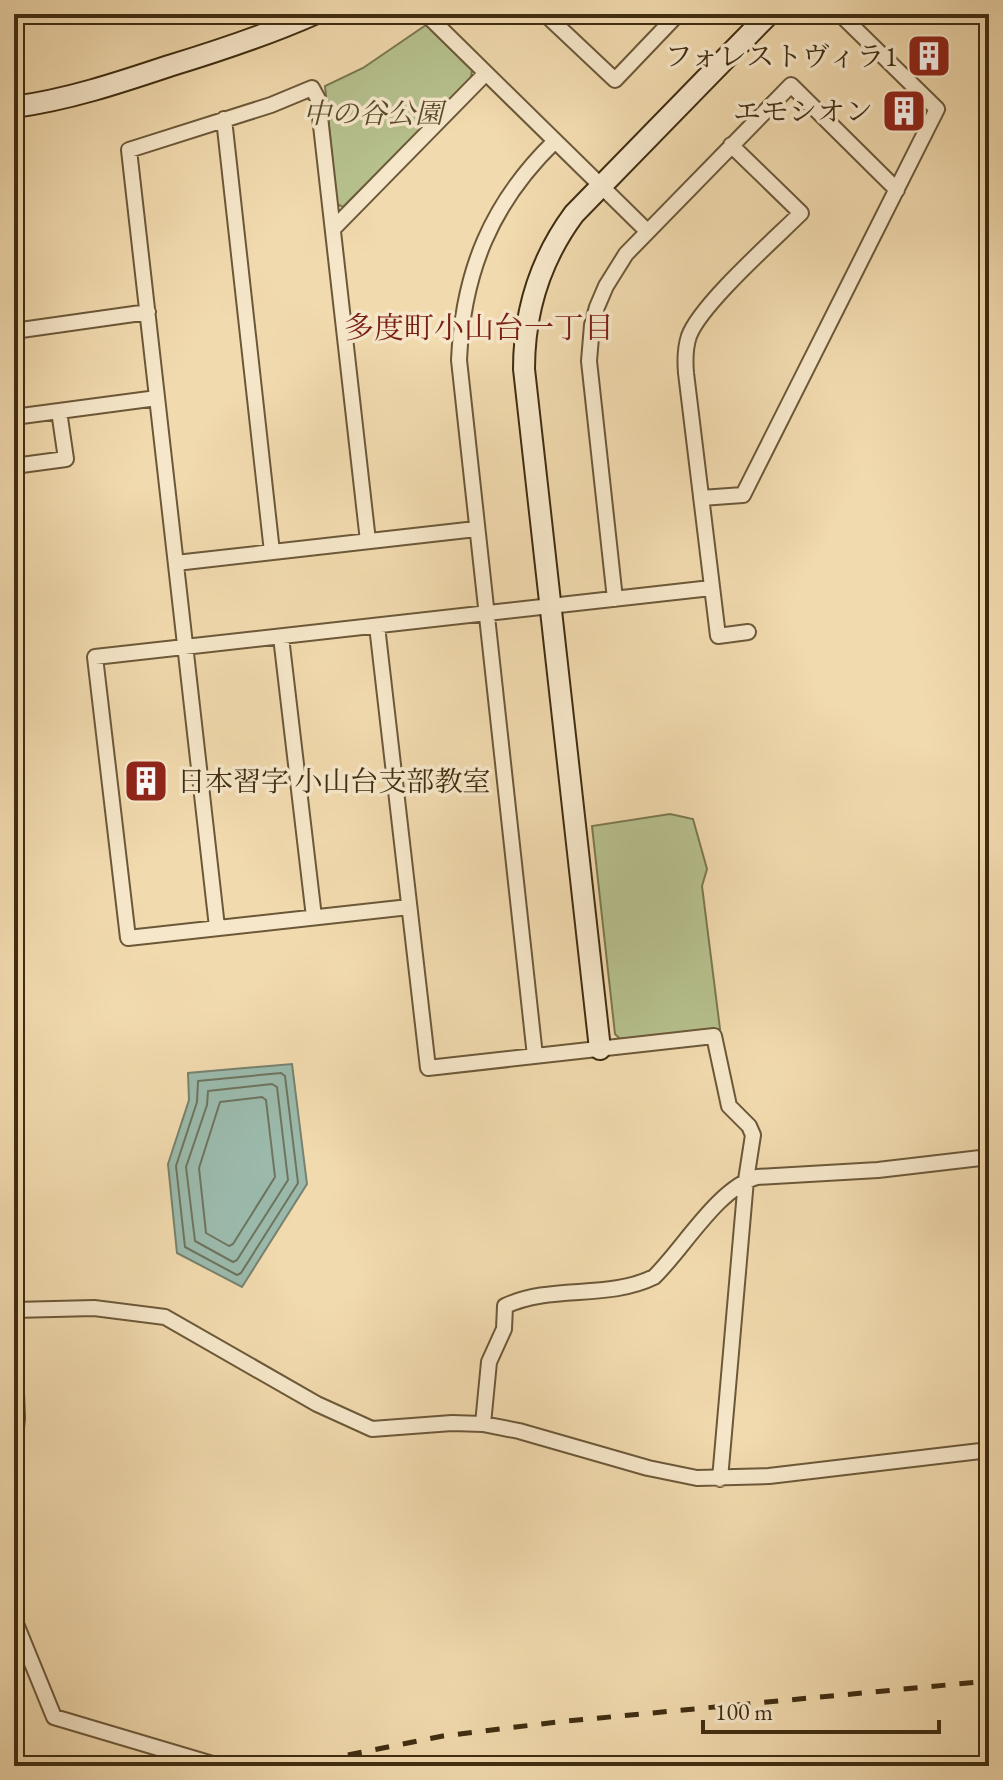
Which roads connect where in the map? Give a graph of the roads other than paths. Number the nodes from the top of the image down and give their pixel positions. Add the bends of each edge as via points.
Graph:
1 (314, 14) edge
2 (434, 14) edge
3 (678, 14) edge
4 (769, 14) edge
5 (549, 15) edge
6 (850, 17) edge
7 (485, 74) junction
8 (14, 107) edge
9 (224, 119) junction
10 (555, 141) junction
11 (731, 145) junction
12 (600, 185) junction
13 (897, 190) junction
14 (333, 229) junction
15 (647, 231) junction
16 (148, 312) junction
17 (14, 331) edge
18 (157, 398) junction
19 (59, 411) junction
20 (14, 417) edge
21 (14, 466) edge
22 (701, 498) junction
23 (476, 529) junction
24 (368, 541) junction
25 (272, 552) junction
26 (176, 563) junction
27 (711, 588) junction
28 (615, 599) junction
29 (551, 606) junction
30 (486, 613) junction
31 (377, 626) junction
32 (748, 632) dead end
33 (281, 637) junction
34 (186, 648) junction
35 (409, 907) junction
36 (314, 917) junction
37 (217, 927) junction
38 (600, 1049) junction
39 (535, 1056) junction
40 (989, 1157) edge
41 (746, 1180) junction
42 (14, 1310) edge
43 (14, 1343) edge
44 (483, 1424) junction
45 (14, 1447) edge
46 (989, 1450) edge
47 (720, 1479) junction
48 (14, 1619) edge
49 (219, 1766) edge

1 - 8 street via 113,85
2 - 7 street via 430,18
3 - 5 street via 615,80
4 - 12 street
6 - 13 street via 937,109
7 - 10 street
7 - 14 street
9 - 14 street via 312,88 318,99
9 - 16 street via 129,150
9 - 25 street
10 - 12 street
10 - 23 street via 518,180 497,215 464,303 459,378
11 - 13 street via 791,85
11 - 15 street
11 - 22 street via 801,213 702,313 689,337 686,373
12 - 15 street
12 - 29 street via 551,249 525,331 524,369
13 - 22 street via 743,495
14 - 24 street
15 - 28 street via 606,286 590,343
16 - 17 street
16 - 18 street
18 - 19 street
18 - 26 street
19 - 20 street
19 - 21 street via 66,459
22 - 27 street
23 - 24 street
23 - 30 street
24 - 25 street
25 - 26 street
26 - 34 street
27 - 28 street
27 - 32 street via 718,636
28 - 29 street
29 - 30 street
29 - 38 street
30 - 31 street
30 - 39 street
31 - 33 street
31 - 35 street
33 - 34 street
33 - 36 street
34 - 37 street
34 - 37 street via 95,657 128,938
35 - 36 street
35 - 39 street via 428,1068
36 - 37 street
38 - 39 street
38 - 41 street via 714,1036 729,1106 753,1135
40 - 41 street
41 - 44 street via 719,1202 654,1277 594,1291 544,1294 505,1306 504,1329 489,1362
41 - 47 street
42 - 44 street via 94,1308 165,1317 317,1404 372,1429
43 - 45 street
44 - 47 street via 648,1468
46 - 47 street
48 - 49 street via 54,1717

